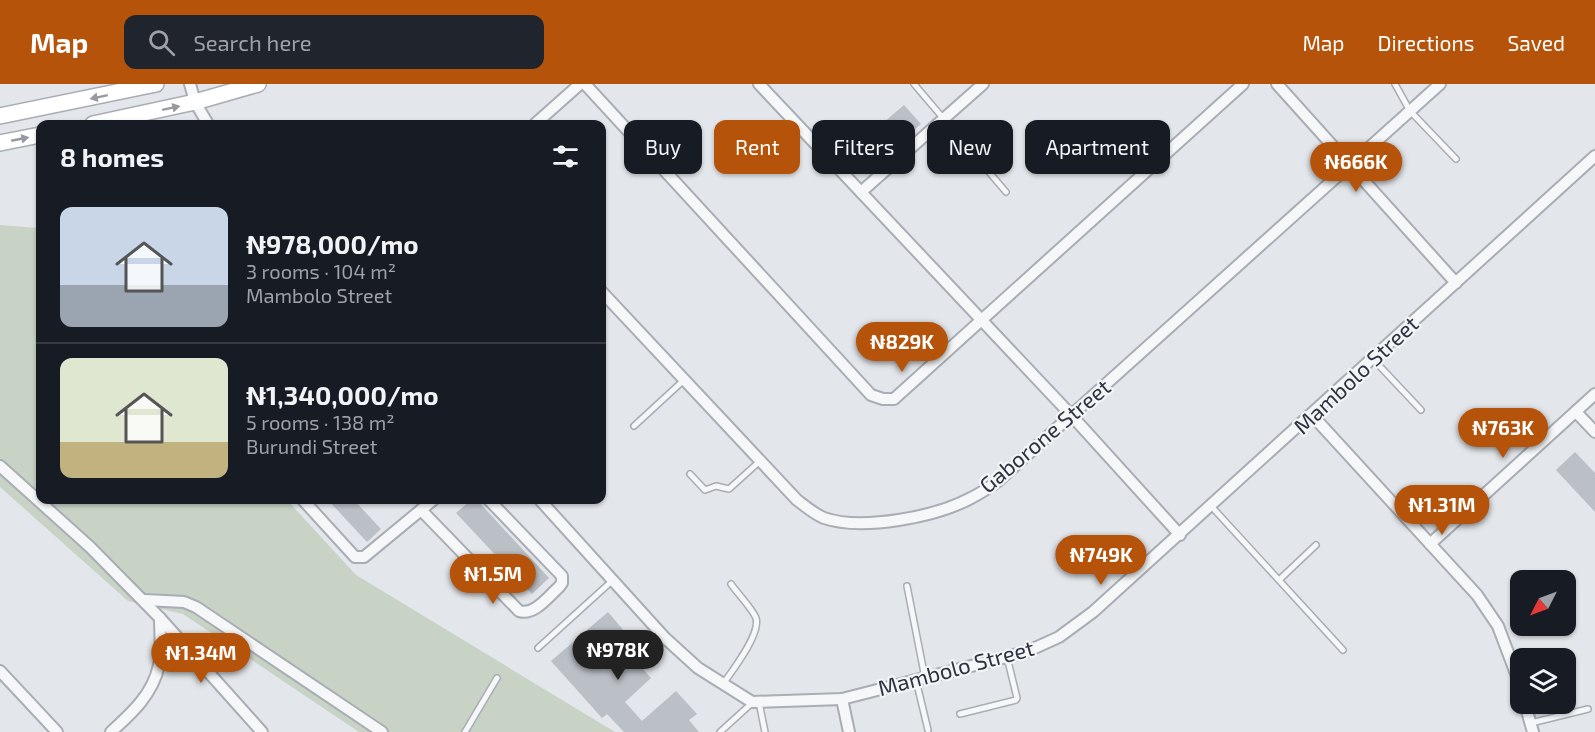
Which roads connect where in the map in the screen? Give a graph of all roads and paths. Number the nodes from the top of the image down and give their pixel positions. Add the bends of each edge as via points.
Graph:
1 (156, 84) edge
2 (190, 84) edge
3 (258, 84) edge
4 (580, 84) edge
5 (585, 84) edge
6 (759, 84) edge
7 (914, 84) edge
8 (983, 84) edge
9 (1243, 84) edge
10 (1277, 84) edge
11 (1395, 84) edge
12 (1440, 84) edge
13 (195, 102) junction
14 (1410, 111) junction
15 (0, 116) edge
16 (945, 119) junction
17 (112, 120) edge
18 (206, 120) edge
19 (540, 120) edge
20 (36, 136) edge
21 (0, 142) edge
22 (1595, 156) edge
23 (1456, 159) dead end
24 (1350, 165) junction
25 (861, 192) junction
26 (1006, 192) dead end
27 (1456, 283) junction
28 (606, 296) edge
29 (982, 321) junction
30 (1373, 359) junction
31 (684, 380) junction
32 (1595, 394) edge
33 (1420, 410) dead end
34 (1576, 412) junction
35 (1312, 415) junction
36 (1072, 416) junction
37 (634, 426) dead end
38 (1595, 432) edge
39 (760, 461) junction
40 (0, 466) edge
41 (690, 474) dead end
42 (36, 499) edge
43 (42, 504) edge
44 (307, 504) edge
45 (428, 504) edge
46 (493, 504) edge
47 (544, 504) edge
48 (1211, 506) junction
49 (421, 510) junction
50 (1179, 535) junction
51 (1430, 544) junction
52 (1316, 545) dead end
53 (613, 580) junction
54 (1279, 580) junction
55 (731, 584) dead end
56 (908, 586) dead end
57 (145, 600) junction
58 (160, 618) junction
59 (538, 648) dead end
60 (1343, 650) dead end
61 (1007, 657) junction
62 (1510, 659) edge
63 (0, 671) edge
64 (497, 678) dead end
65 (920, 679) junction
66 (722, 685) junction
67 (842, 699) junction
68 (755, 702) junction
69 (1588, 709) dead end
70 (960, 714) dead end
71 (1532, 727) edge
72 (928, 730) dead end
73 (57, 732) edge
74 (111, 732) edge
75 (262, 732) edge
76 (382, 732) edge
77 (465, 732) edge
78 (720, 732) edge
79 (765, 732) edge
80 (849, 732) edge

1 -> 15 main road
2 - 13 street
3 - 13 main road
4 - 19 street
5 - 29 street via 871,395 894,399
6 - 25 street
7 - 16 lane
8 - 16 street
9 - 29 street
10 - 24 street
11 - 14 lane
12 - 14 street, Gaborone Street
17 -> 13 main road
13 - 18 street
14 - 23 lane
14 - 24 street, Gaborone Street
16 - 25 street
16 - 26 lane
21 -> 20 main road
22 - 27 street, Mambolo Street
24 - 27 street
24 - 36 street, Gaborone Street
25 - 29 street
27 - 30 street, Mambolo Street
28 - 31 street, Gaborone Street
29 - 36 street
30 - 33 lane
30 - 35 street, Mambolo Street
31 - 37 lane
31 - 39 street, Gaborone Street
32 - 34 street
34 - 38 street
34 - 51 street
35 - 48 street, Mambolo Street
35 - 51 street
36 - 39 street, Gaborone Street via 998,481 970,499 889,522 851,524 822,517 797,500
36 - 50 street
39 - 41 lane via 729,489 716,486 705,490
40 - 42 street
43 - 57 street
44 - 49 street via 355,557 370,554
45 - 49 street
46 - 49 street via 562,576 559,587 525,613
47 - 53 street
48 - 50 street, Mambolo Street
48 - 54 lane
50 - 61 street, Mambolo Street via 1059,637
51 - 62 street via 1488,610
52 - 54 lane
53 - 59 lane
53 - 66 street via 665,638
54 - 60 lane
55 - 66 lane via 756,618 756,629
56 - 65 lane
57 - 58 street
57 - 76 street via 184,602 196,607
58 - 74 street via 159,664 151,690
58 - 75 street
61 - 65 street, Mambolo Street
61 - 70 lane via 1017,699
63 - 73 street
64 - 77 lane
65 - 67 street, Mambolo Street
65 - 72 lane
66 - 68 street
67 - 68 street, Mambolo Street
67 - 80 street
68 - 78 lane
68 - 79 lane
69 - 71 lane

